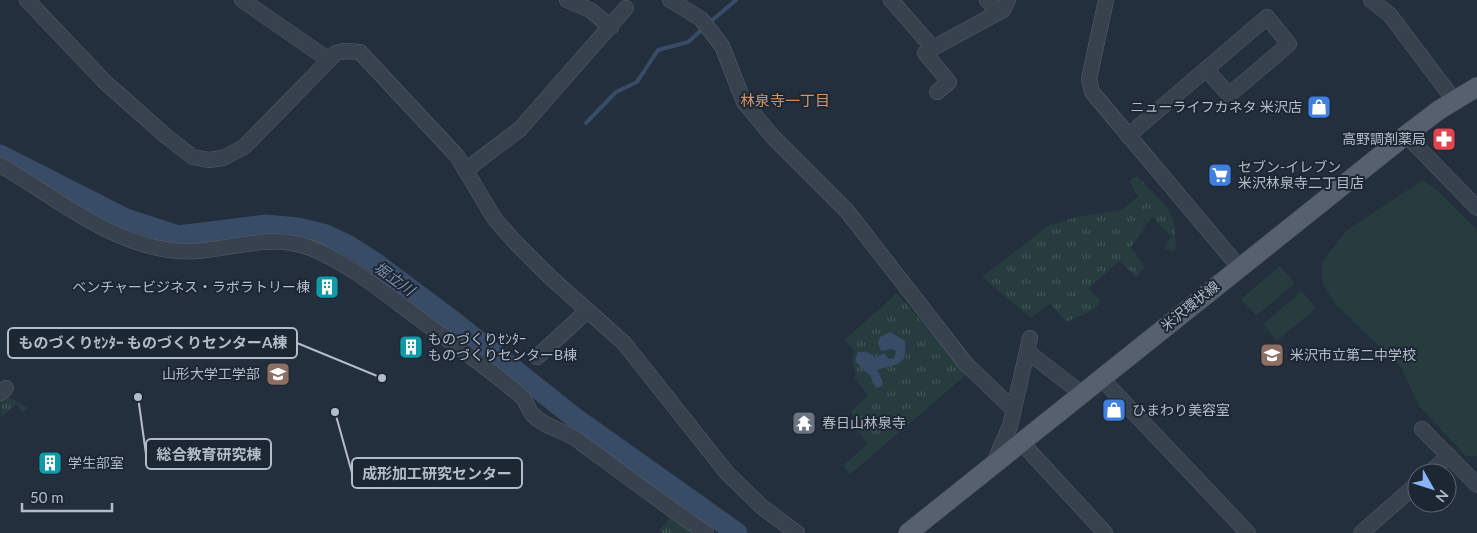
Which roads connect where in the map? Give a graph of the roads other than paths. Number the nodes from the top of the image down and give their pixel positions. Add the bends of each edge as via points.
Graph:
1 (27, 0) edge
2 (242, 0) edge
3 (567, 0) edge
4 (670, 0) edge
5 (891, 0) edge
6 (987, 0) edge
7 (1106, 0) edge
8 (1371, 0) edge
9 (1004, 6) edge
10 (626, 8) dead end
11 (611, 27) junction
12 (931, 46) junction
13 (329, 60) junction
14 (1206, 69) junction
15 (1477, 87) edge
16 (937, 92) dead end
17 (1454, 100) junction
18 (1406, 135) junction
19 (1128, 136) junction
20 (0, 166) edge
21 (467, 169) junction
22 (1477, 208) edge
23 (1239, 267) junction
24 (588, 311) junction
25 (537, 356) dead end
26 (1101, 378) junction
27 (1080, 393) junction
28 (1014, 410) junction
29 (1422, 429) dead end
30 (1020, 442) junction
31 (1449, 456) junction
32 (1441, 463) edge
33 (993, 466) junction
34 (1477, 485) edge
35 (1407, 493) edge
36 (706, 533) edge
37 (797, 533) edge
38 (908, 533) edge
39 (1105, 533) edge
40 (1248, 533) edge
41 (1361, 533) edge

1 - 13 street via 146,119 194,156 209,160 223,158 244,147
2 - 13 street
3 - 11 street via 590,10
4 - 28 street via 701,18 722,46 744,102 773,137 846,211 966,364
5 - 12 street
6 - 9 street
7 - 19 street via 1089,79 1092,92
8 - 17 street via 1390,15
9 - 12 street
10 - 11 street
11 - 21 street via 520,129
12 - 16 street via 925,53 949,82
13 - 21 street via 344,51 360,52
14 - 14 street via 1267,17 1290,44 1229,96
14 - 19 street
15 - 17 main road, 米沢環状線
17 - 18 main road, 米沢環状線
18 - 22 street
18 - 23 main road, 米沢環状線
19 - 23 street via 1153,178
20 - 36 street via 78,213 150,246 183,252 276,241 300,243 319,251 350,268 465,352 524,399 532,414 548,426 576,439
21 - 24 street via 494,218 550,277
23 - 26 main road, 米沢環状線
24 - 25 street
24 - 37 street via 624,343 727,473 762,508
26 - 27 main road, 米沢環状線
26 - 40 street
27 - 28 street via 1029,345
27 - 30 main road, 米沢環状線
28 - 33 street
29 - 31 street
30 - 33 main road, 米沢環状線
30 - 39 street
31 - 32 street
31 - 34 street
33 - 38 main road, 米沢環状線
35 - 41 street

